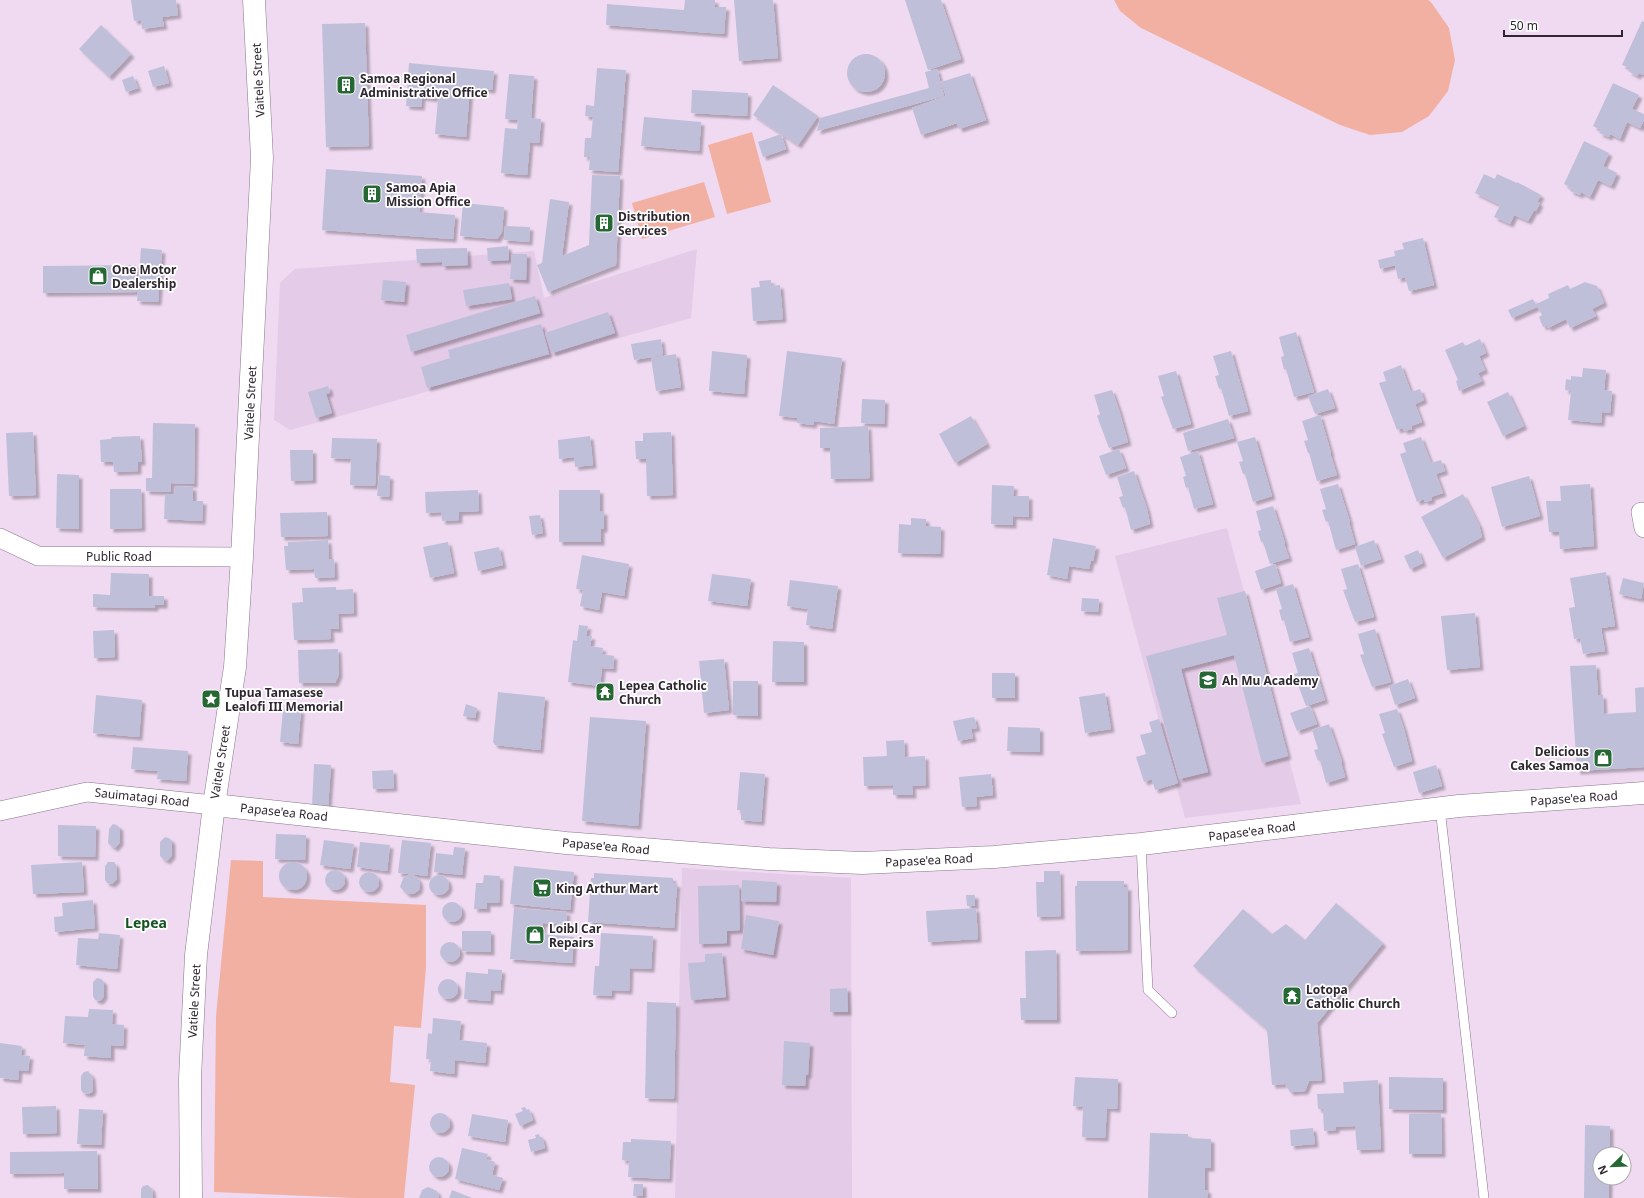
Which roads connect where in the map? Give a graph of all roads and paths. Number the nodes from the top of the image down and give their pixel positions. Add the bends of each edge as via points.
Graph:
1 (254, 0) edge
2 (0, 538) edge
3 (242, 557) junction
4 (1644, 793) edge
5 (214, 805) junction
6 (1440, 808) junction
7 (0, 811) edge
8 (1141, 844) junction
9 (1172, 1013) dead end
10 (191, 1198) edge
11 (1484, 1198) edge

1 - 3 main road, Vaitele Street via 262,158
2 - 3 street, Public Road via 38,556
3 - 5 main road, Vaitele Street via 235,667
4 - 6 main road, Papase'ea Road
5 - 7 street, Sauimatagi Road via 86,792
5 - 8 main road, Papase'ea Road via 566,843 769,860 862,864 994,857
5 - 10 main road, Vatiele Street via 196,955 190,1078
6 - 8 main road, Papase'ea Road
6 - 11 lane
8 - 9 lane via 1148,990

